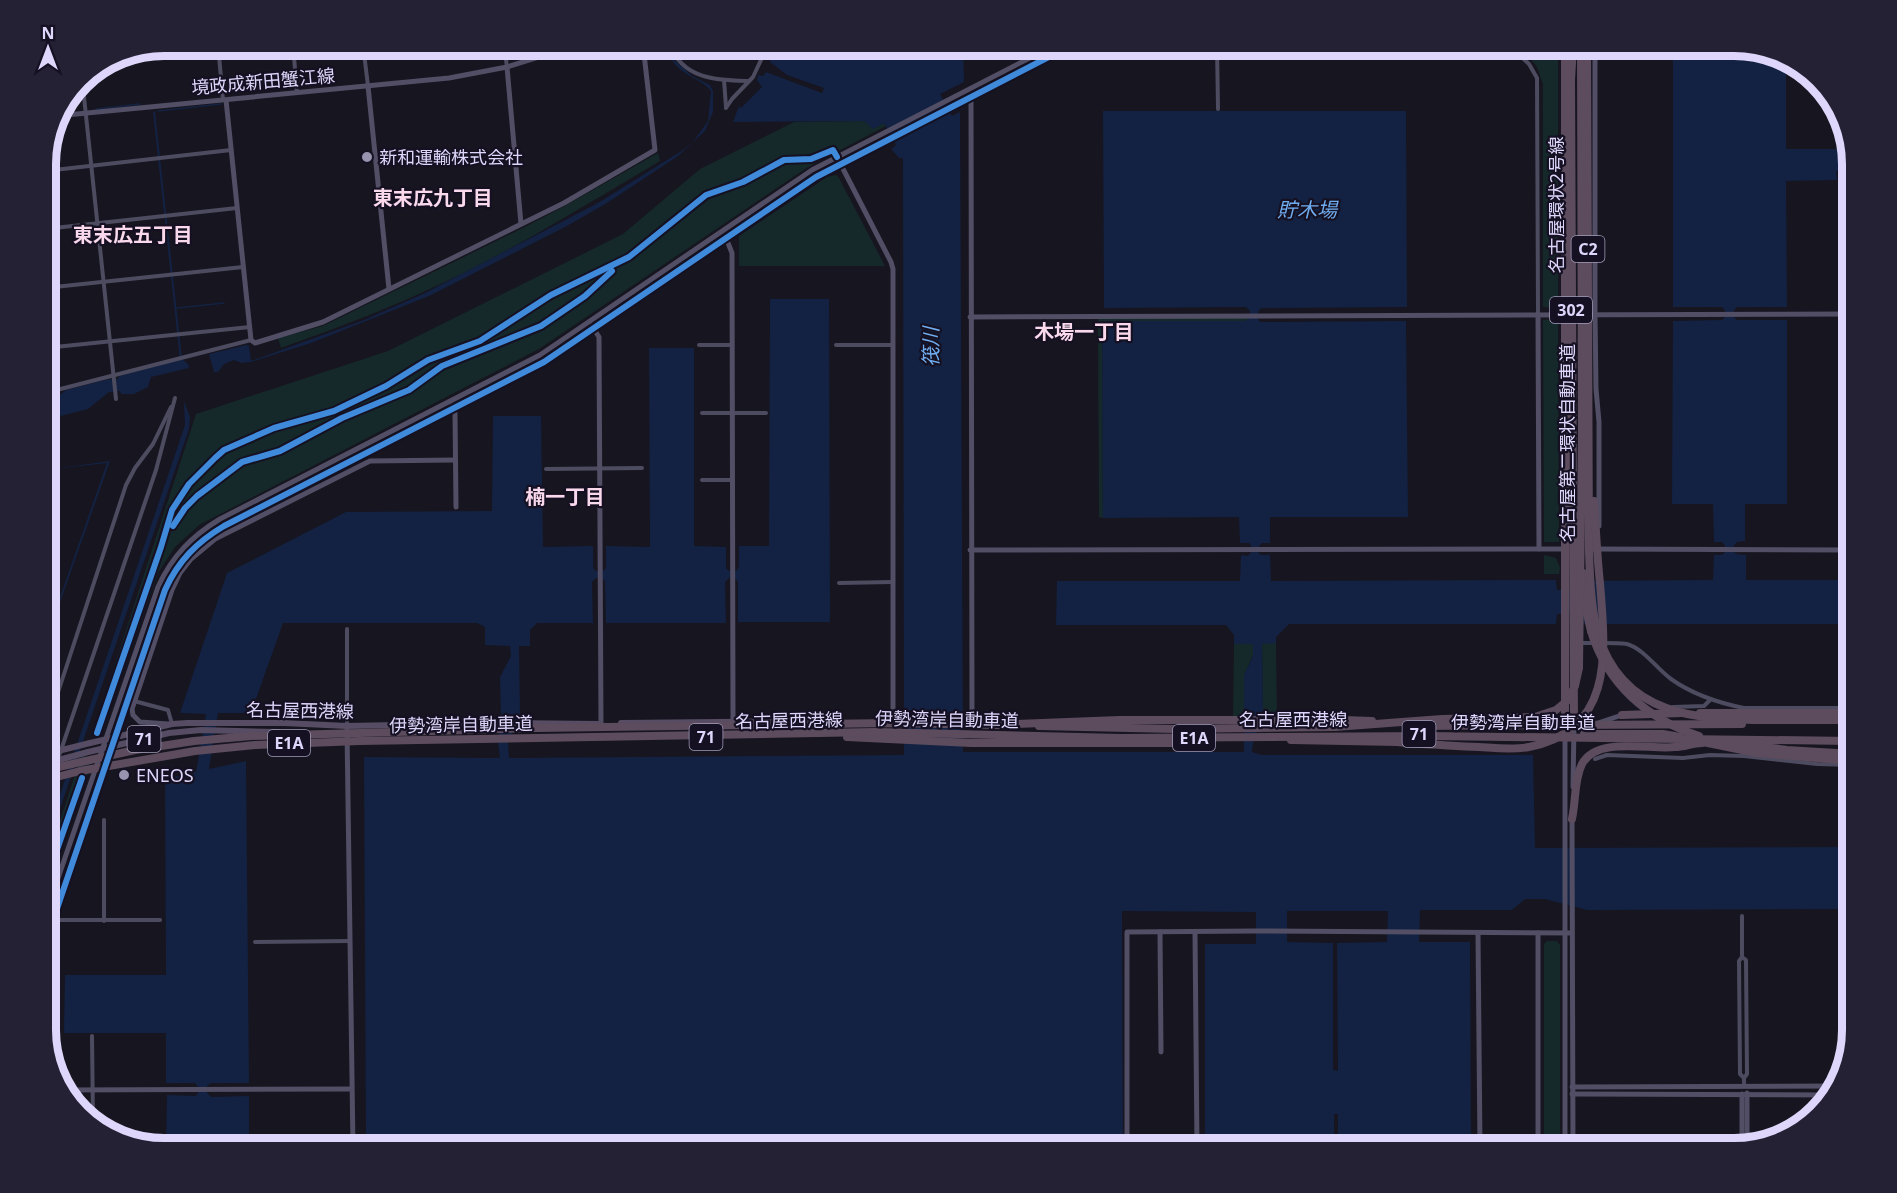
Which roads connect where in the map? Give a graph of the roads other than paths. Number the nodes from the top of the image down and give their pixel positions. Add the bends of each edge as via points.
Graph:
1 (219, 56) edge
2 (293, 56) edge
3 (364, 56) edge
4 (506, 56) edge
5 (542, 56) edge
6 (644, 56) edge
7 (676, 56) edge
8 (763, 56) edge
9 (1029, 56) edge
10 (1050, 56) edge
11 (1217, 56) edge
12 (1521, 56) edge
13 (1565, 56) edge
14 (1572, 56) edge
15 (1581, 56) edge
16 (1587, 56) edge
17 (1595, 56) edge
18 (507, 67) junction
19 (724, 80) junction
20 (749, 81) junction
21 (368, 86) junction
22 (968, 90) junction
23 (83, 92) edge
24 (297, 93) junction
25 (968, 99) junction
26 (224, 100) junction
27 (1218, 109) dead end
28 (85, 113) junction
29 (68, 115) edge
30 (231, 150) junction
31 (837, 157) junction
32 (841, 164) junction
33 (91, 166) junction
34 (56, 170) edge
35 (237, 208) junction
36 (97, 224) junction
37 (521, 225) junction
38 (56, 228) edge
39 (723, 231) junction
40 (726, 239) junction
41 (243, 267) junction
42 (103, 282) junction
43 (56, 287) edge
44 (389, 289) junction
45 (1538, 314) junction
46 (1568, 314) junction
47 (1595, 314) junction
48 (1841, 314) edge
49 (970, 317) junction
50 (590, 322) junction
51 (250, 327) junction
52 (594, 329) junction
53 (251, 340) junction
54 (110, 341) junction
55 (699, 345) dead end
56 (732, 345) junction
57 (836, 345) dead end
58 (893, 345) junction
59 (56, 347) edge
60 (113, 377) junction
61 (56, 390) edge
62 (116, 397) dead end
63 (450, 402) junction
64 (453, 409) junction
65 (702, 413) dead end
66 (732, 413) junction
67 (766, 413) dead end
68 (1589, 454) junction
69 (455, 460) junction
70 (546, 468) dead end
71 (598, 468) junction
72 (642, 468) dead end
73 (702, 480) dead end
74 (733, 480) junction
75 (456, 507) dead end
76 (970, 549) junction
77 (1539, 549) junction
78 (1568, 549) junction
79 (1599, 549) junction
80 (1841, 550) edge
81 (1582, 553) junction
82 (893, 582) junction
83 (839, 583) dead end
84 (1569, 627) junction
85 (347, 629) dead end
86 (1573, 643) junction
87 (56, 698) edge
88 (1711, 699) junction
89 (134, 701) junction
90 (1842, 708) edge
91 (1842, 713) edge
92 (1622, 715) junction
93 (892, 720) junction
94 (733, 721) junction
95 (972, 721) junction
96 (1842, 722) edge
97 (1842, 722) edge
98 (601, 723) junction
99 (1402, 723) junction
100 (172, 724) junction
101 (993, 725) junction
102 (202, 726) junction
103 (220, 726) junction
104 (347, 726) junction
105 (1335, 727) junction
106 (1570, 730) junction
107 (745, 733) junction
108 (1233, 736) junction
109 (115, 737) junction
110 (348, 738) junction
111 (105, 739) junction
112 (1842, 741) edge
113 (1707, 743) junction
114 (111, 746) junction
115 (102, 749) junction
116 (56, 752) edge
117 (1842, 753) edge
118 (1595, 759) dead end
119 (1842, 760) edge
120 (56, 761) edge
121 (56, 765) edge
122 (1842, 765) edge
123 (56, 767) edge
124 (56, 778) edge
125 (1572, 819) junction
126 (104, 820) dead end
127 (56, 885) edge
128 (56, 912) edge
129 (1742, 916) dead end
130 (160, 920) dead end
131 (56, 921) edge
132 (104, 921) junction
133 (1160, 932) junction
134 (1196, 932) junction
135 (1478, 933) junction
136 (1538, 933) junction
137 (1564, 933) junction
138 (1572, 933) junction
139 (351, 941) junction
140 (255, 942) dead end
141 (92, 1036) dead end
142 (1161, 1052) dead end
143 (1573, 1086) junction
144 (1744, 1086) junction
145 (1825, 1086) edge
146 (351, 1089) junction
147 (75, 1090) edge
148 (93, 1090) junction
149 (1565, 1091) junction
150 (1573, 1095) junction
151 (1744, 1095) junction
152 (1819, 1095) edge
153 (93, 1111) edge
154 (1742, 1137) edge
155 (1747, 1137) edge
156 (353, 1138) edge
157 (1127, 1138) edge
158 (1197, 1138) edge
159 (1480, 1138) edge
160 (1538, 1138) edge
161 (1565, 1138) edge
162 (1573, 1138) edge

1 - 26 street
2 - 24 street
3 - 21 street
4 - 18 street
5 - 18 street, 境政成新田蟹江線
6 - 37 street via 655,150
7 - 19 street via 692,72
8 - 20 street
9 - 22 street
10 - 25 street
11 - 27 street
12 - 45 street via 1537,78
13 - 46 highway, 名古屋環状2号線 / 302
14 - 46 highway, 名古屋環状2号線 / 302
15 - 81 highway, 名古屋第二環状自動車道 / C2, bridge
16 - 68 highway, 名古屋第二環状自動車道 / C2, bridge
17 - 47 street
18 - 21 street, 境政成新田蟹江線 via 449,78
18 - 37 street
19 - 20 street
19 - 20 street via 726,108
21 - 24 street, 境政成新田蟹江線
21 - 44 street
22 - 25 street
22 - 31 street
23 - 28 street
24 - 26 street, 境政成新田蟹江線
25 - 32 street
25 - 49 street
26 - 28 street, 境政成新田蟹江線
26 - 30 street
28 - 29 street, 境政成新田蟹江線
28 - 33 street
30 - 33 street
30 - 35 street
31 - 32 street
31 - 39 street
32 - 40 street
32 - 58 street via 891,262
33 - 34 street
33 - 36 street
35 - 36 street
35 - 41 street
36 - 38 street
36 - 42 street
37 - 44 street
39 - 40 street
39 - 50 street
40 - 52 street
40 - 56 street via 732,253
41 - 42 street
41 - 51 street
42 - 43 street
42 - 54 street
44 - 53 street via 323,322 255,343
45 - 46 street
45 - 49 street
45 - 77 street
46 - 47 street
46 - 78 highway, 名古屋環状2号線 / 302
47 - 48 street
47 - 79 street
49 - 76 street
50 - 52 street
50 - 63 street via 540,355
51 - 53 street
51 - 54 street
52 - 64 street via 544,362
52 - 71 street via 599,338
53 - 60 street
54 - 59 street
54 - 60 street
55 - 56 street
56 - 66 street
57 - 58 street
58 - 82 street
60 - 61 street
60 - 62 street
63 - 64 street
63 - 111 street via 220,519 183,547 158,586
64 - 69 street
64 - 109 street via 224,526 199,543 181,562 165,590
65 - 66 street
66 - 67 street
66 - 74 street
68 - 96 highway, bridge via 1590,560 1596,622 1611,662 1630,686 1659,705 1692,716
68 - 108 highway, bridge via 1604,658 1594,699 1570,729 1544,743 1519,748
69 - 75 street
69 - 89 street via 370,461 202,548 180,573 172,590
70 - 71 street
71 - 72 street
71 - 98 street
73 - 74 street
74 - 94 street
76 - 77 street
76 - 95 street
77 - 78 street
78 - 79 street
78 - 84 highway, 名古屋環状2号線 / 302
79 - 80 street
81 - 105 highway, bridge via 1577,677 1572,694 1557,710 1527,718
81 - 117 highway, bridge via 1587,614 1594,642 1613,677 1639,705 1678,728 1715,740
82 - 83 street
82 - 93 street
84 - 86 highway, 名古屋環状2号線 / 302
84 - 106 highway, 名古屋環状2号線 / 302
85 - 104 street
86 - 88 street via 1631,646 1671,679
86 - 106 highway, 名古屋環状2号線 / 302
87 - 121 street via 126,485 176,398 156,470
88 - 90 street via 1744,708
88 - 92 street via 1704,706 1657,707
89 - 100 street via 168,710
89 - 100 street via 132,716 140,722
91 - 92 highway
92 - 106 street
93 - 94 main road, 名古屋西港線 / 71
93 - 95 main road, 名古屋西港線 / 71
94 - 98 main road, 名古屋西港線 / 71
95 - 99 main road, 名古屋西港線 / 71, bridge
97 - 105 highway, 伊勢湾岸自動車道 / E1A, bridge
98 - 104 main road, 名古屋西港線 / 71
99 - 101 highway, bridge via 1119,720
99 - 106 main road, 名古屋西港線 / 71
100 - 102 main road, 名古屋西港線 / 71
100 - 109 main road, 名古屋西港線 / 71
101 - 105 highway, 伊勢湾岸自動車道 / E1A, bridge
101 - 123 highway, 伊勢湾岸自動車道 / E1A, bridge via 893,723 307,733 194,741
102 - 103 main road, 名古屋西港線 / 71
102 - 114 main road, 名古屋西港線 / 71
103 - 104 main road, 名古屋西港線 / 71
103 - 110 main road, 名古屋西港線 / 71
104 - 110 street
106 - 108 main road, 名古屋西港線 / 71, bridge
106 - 113 highway via 1663,734
106 - 125 street
106 - 137 street
107 - 108 highway, 伊勢湾岸自動車道 / E1A, bridge
107 - 108 highway, bridge via 971,743 1106,744
107 - 124 highway, 伊勢湾岸自動車道 / E1A, bridge via 255,745 137,760
108 - 110 main road, 名古屋西港線 / 71, bridge via 893,734 494,741
108 - 112 highway, 伊勢湾岸自動車道 / E1A, bridge
109 - 111 main road, 名古屋西港線 / 71
109 - 114 street
110 - 139 street
111 - 115 street
111 - 116 main road, 名古屋西港線 / 71, bridge
113 - 119 highway via 1802,758
113 - 125 highway via 1671,748 1608,747 1592,753 1580,770
114 - 115 main road, 名古屋西港線 / 71
114 - 128 street
115 - 120 main road, 名古屋西港線 / 71, bridge
115 - 127 street
118 - 122 street via 1607,755 1710,755
125 - 138 street
126 - 132 street
129 - 144 street via 1740,1074
130 - 132 street
131 - 132 street
133 - 134 street
133 - 142 street
133 - 157 street via 1127,932
134 - 135 street
134 - 158 street
135 - 136 street
135 - 159 street
136 - 137 street
136 - 160 street
137 - 138 street
137 - 149 street
138 - 143 street
139 - 140 street
139 - 146 street
141 - 148 street
143 - 144 street
143 - 149 street
143 - 150 street
144 - 145 street
144 - 151 street
146 - 148 street
146 - 156 street
147 - 148 street
148 - 153 street
149 - 150 street
149 - 161 street
150 - 151 street
150 - 162 street
151 - 152 street
151 - 154 street
151 - 155 street

